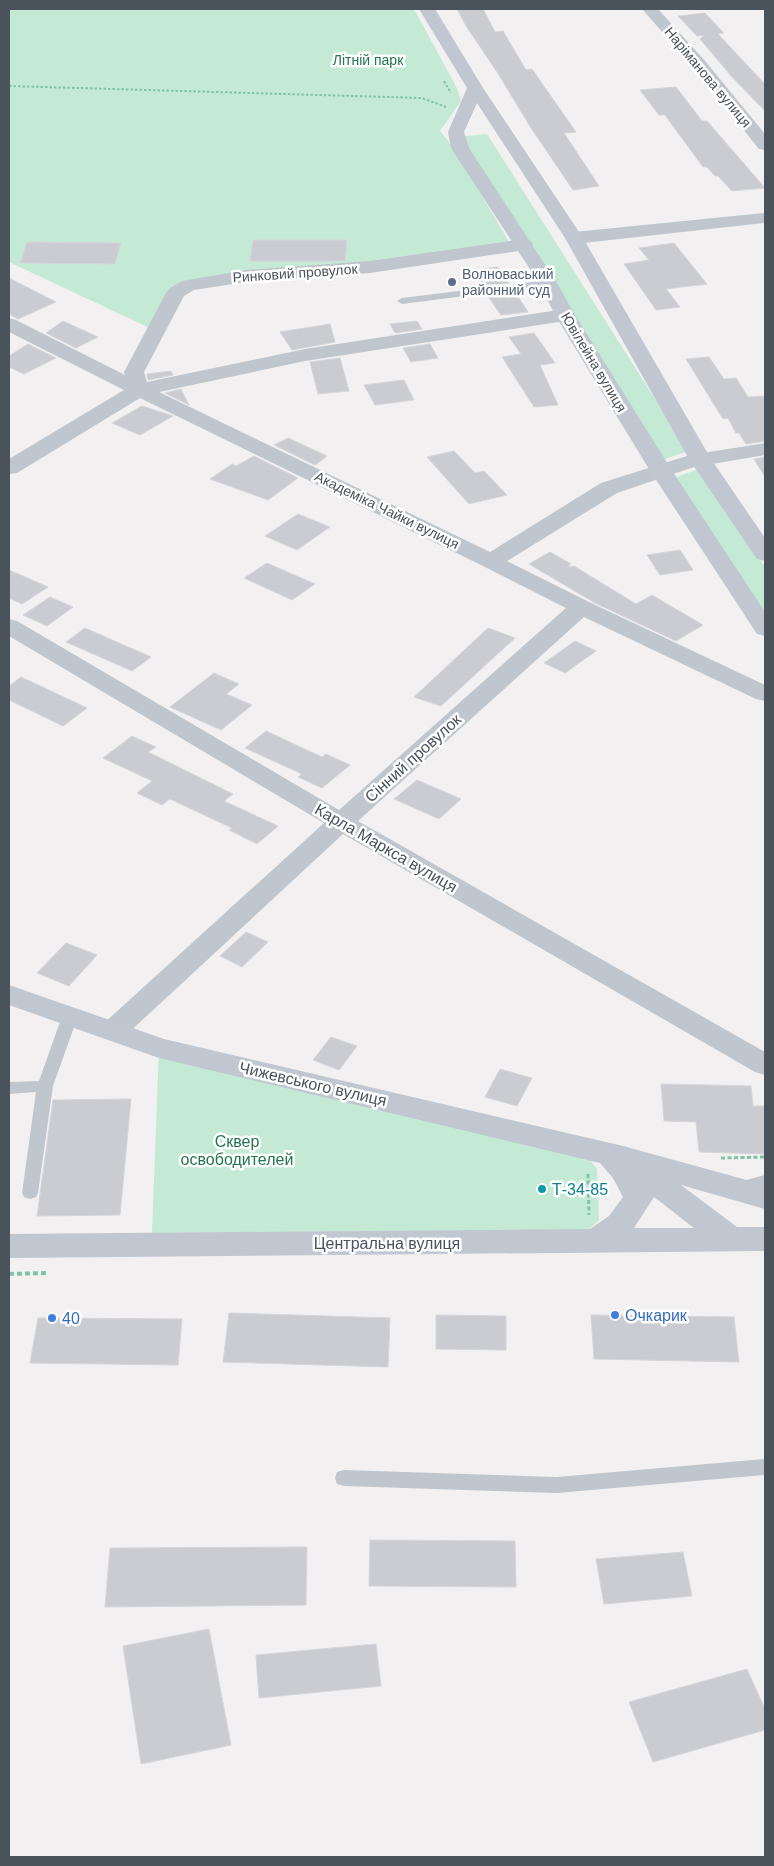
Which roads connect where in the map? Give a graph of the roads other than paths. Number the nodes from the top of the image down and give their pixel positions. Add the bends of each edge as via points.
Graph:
1 (427, 9) edge
2 (650, 9) edge
3 (475, 88) junction
4 (456, 132) junction
5 (506, 133) junction
6 (765, 145) edge
7 (765, 218) edge
8 (574, 238) junction
9 (524, 245) junction
10 (548, 283) junction
11 (402, 301) dead end
12 (565, 315) junction
13 (9, 324) edge
14 (139, 390) junction
15 (765, 449) edge
16 (700, 459) junction
17 (9, 468) edge
18 (660, 469) junction
19 (765, 554) edge
20 (491, 561) junction
21 (581, 607) junction
22 (9, 626) edge
23 (765, 629) edge
24 (765, 694) edge
25 (340, 822) junction
26 (9, 995) edge
27 (70, 1016) junction
28 (113, 1031) junction
29 (765, 1065) edge
30 (45, 1086) junction
31 (9, 1088) edge
32 (606, 1159) junction
33 (765, 1180) edge
34 (736, 1189) junction
35 (30, 1194) dead end
36 (765, 1197) edge
37 (592, 1233) junction
38 (732, 1240) junction
39 (765, 1240) edge
40 (9, 1246) edge
41 (765, 1467) edge
42 (344, 1478) dead end

1 - 3 street
2 - 6 street, Наріманова вулиця
3 - 4 street
3 - 5 street
4 - 5 street via 477,124 495,126
4 - 9 street, Ювілейна вулиця via 460,148
5 - 8 street
7 - 8 street
8 - 16 street
9 - 10 street, Ювілейна вулиця
9 - 14 street, Ринковий провулок via 370,267 246,276 190,284 176,293 134,372
10 - 11 lane
10 - 12 street, Ювілейна вулиця
12 - 14 street via 305,354
12 - 18 street, Ювілейна вулиця
13 - 14 street, Академіка Чайки вулиця
14 - 17 street
14 - 20 street, Академіка Чайки вулиця
15 - 16 street
16 - 18 street
16 - 19 street
18 - 20 street via 609,488
18 - 23 street, Ювілейна вулиця
20 - 21 street, Академіка Чайки вулиця
21 - 24 street, Академіка Чайки вулиця
21 - 25 street, Сінний провулок
22 - 25 street, Карла Маркса вулиця
25 - 28 street, Сінний провулок
25 - 29 street, Карла Маркса вулиця
26 - 27 street, Чижевського вулиця
27 - 28 street, Чижевського вулиця
27 - 30 lane
28 - 32 street, Чижевського вулиця via 159,1048
30 - 31 lane
30 - 35 lane
32 - 34 street, Чижевського вулиця
32 - 37 street via 625,1171 639,1198 620,1224
32 - 38 street
33 - 34 lane
34 - 36 street, Чижевського вулиця
37 - 38 street, Центральна вулиця
37 - 40 street, Центральна вулиця
38 - 39 street, Центральна вулиця
41 - 42 lane via 557,1485

